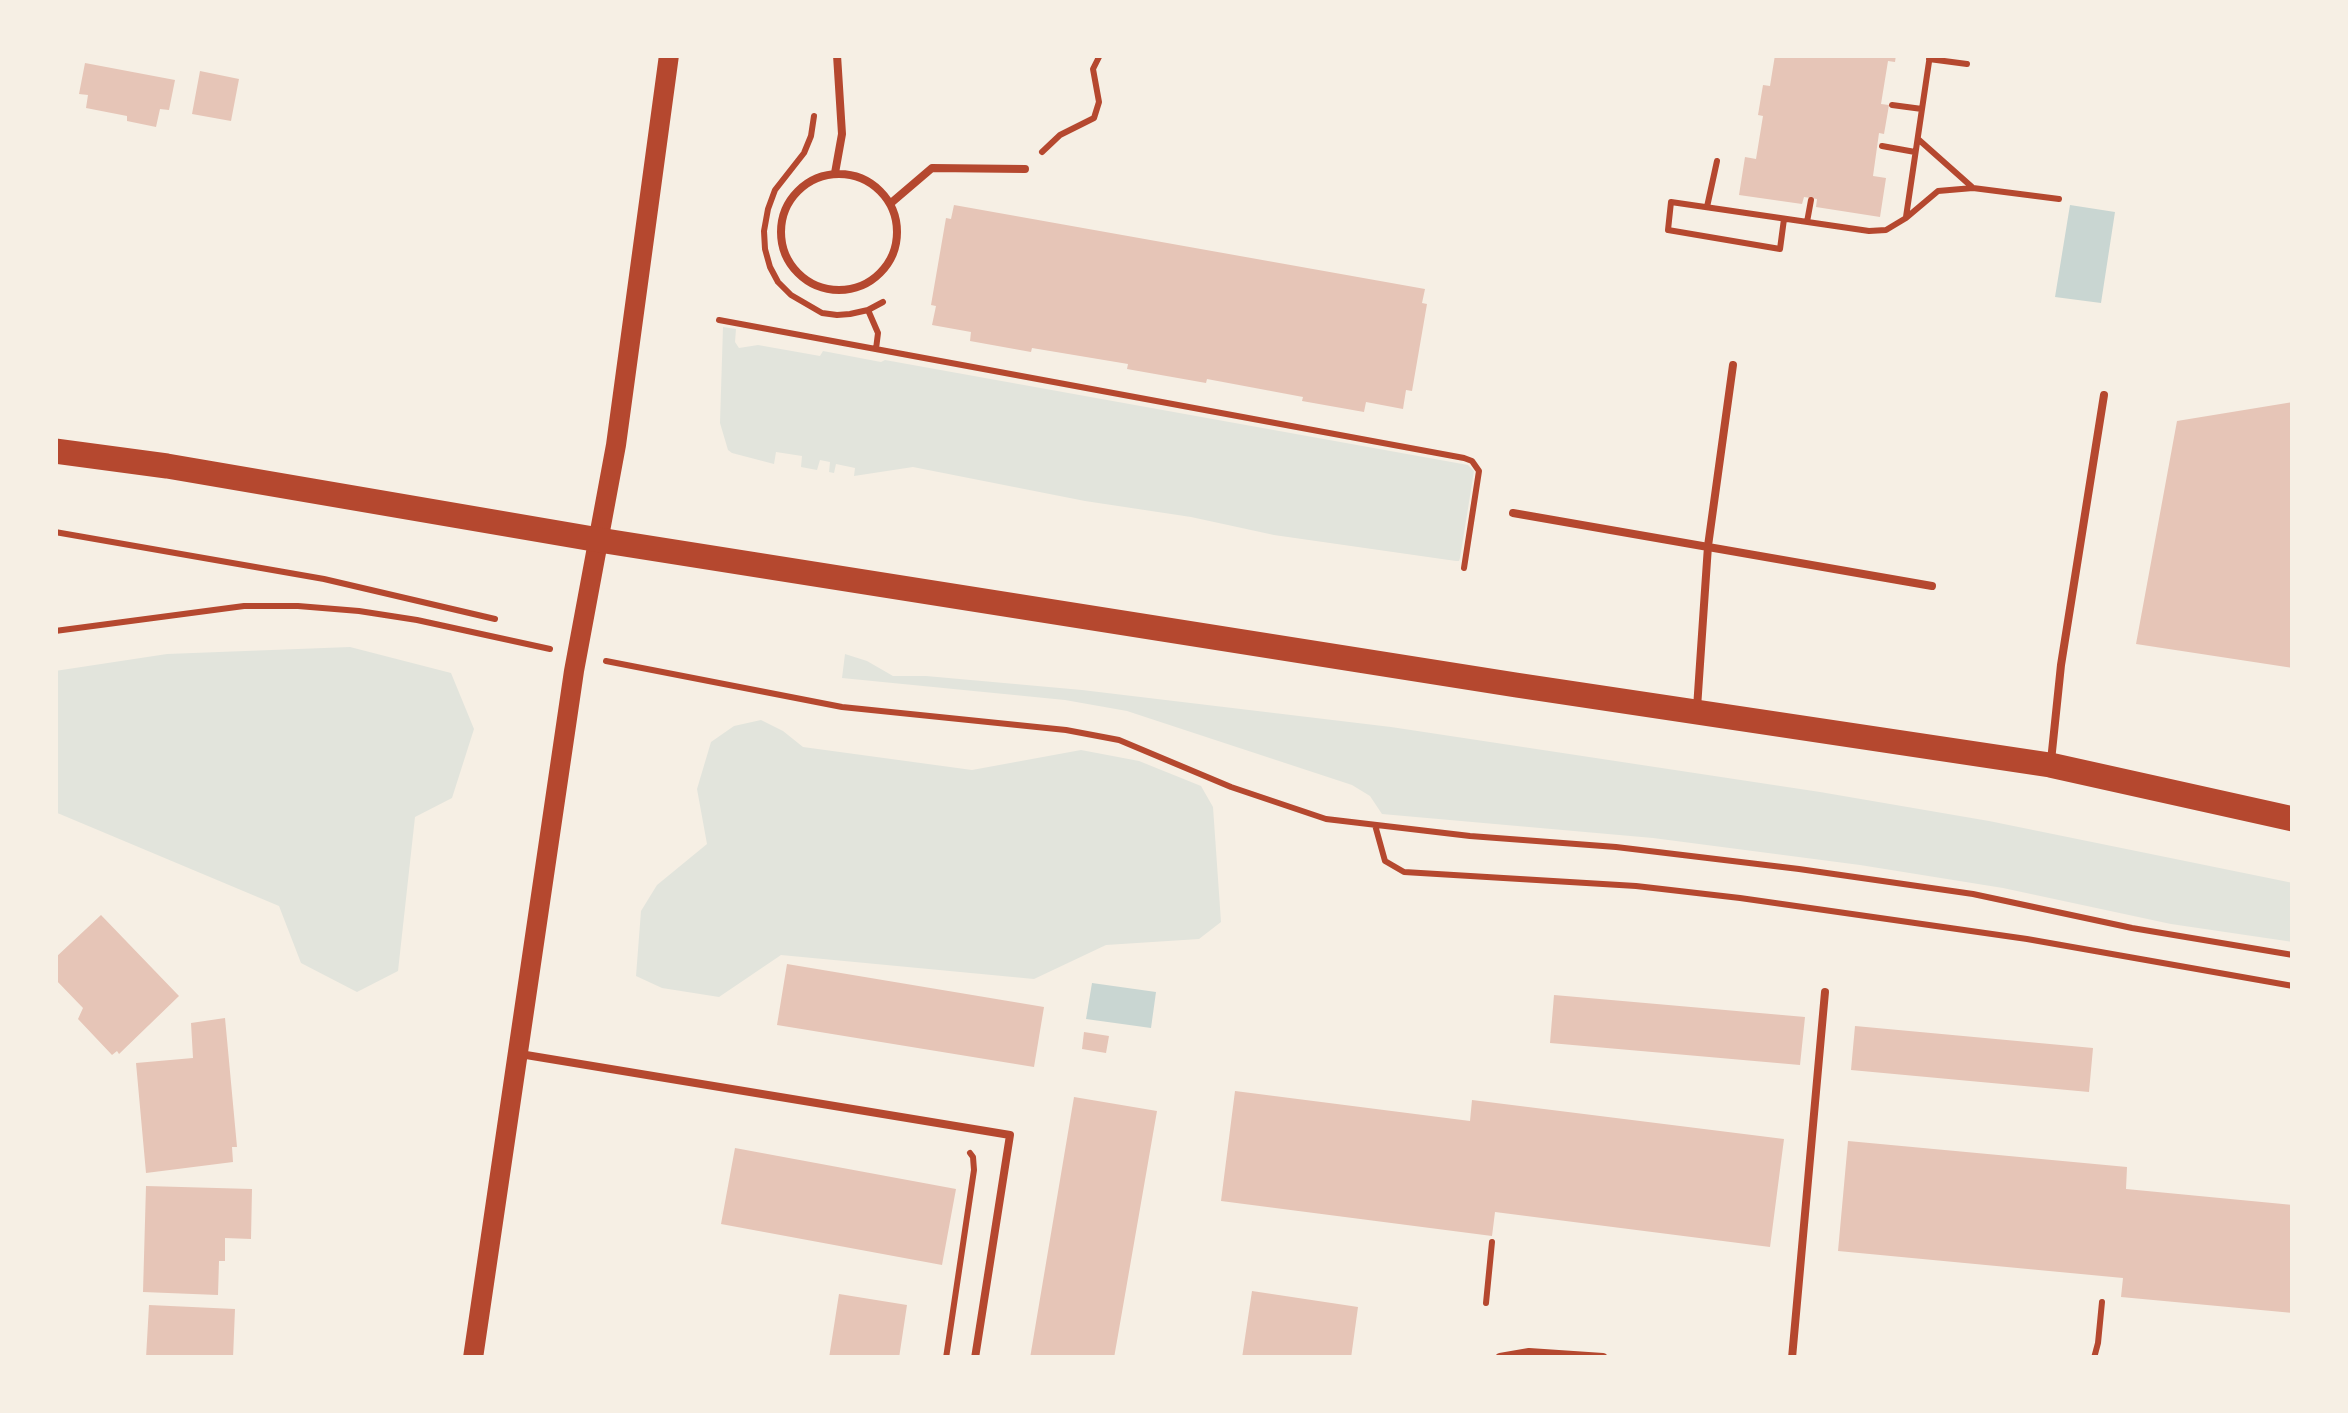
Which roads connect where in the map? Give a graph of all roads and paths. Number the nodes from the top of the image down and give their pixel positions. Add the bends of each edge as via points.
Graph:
1 (670, 55) edge
2 (837, 55) edge
3 (1100, 55) edge
4 (1929, 57) edge
5 (1967, 64) dead end
6 (1892, 105) dead end
7 (1922, 109) junction
8 (814, 114) dead end
9 (1918, 139) junction
10 (1882, 146) dead end
11 (1916, 152) junction
12 (1717, 161) dead end
13 (1025, 170) joint
14 (835, 173) junction
15 (1973, 188) junction
16 (2059, 199) dead end
17 (1810, 200) dead end
18 (891, 203) junction
19 (1708, 207) junction
20 (1784, 218) junction
21 (1906, 218) junction
22 (1807, 222) junction
23 (883, 302) dead end
24 (868, 310) junction
25 (719, 320) dead end
26 (876, 349) junction
27 (1733, 364) dead end
28 (2104, 395) dead end
29 (55, 451) edge
30 (1513, 513) dead end
31 (55, 532) edge
32 (599, 540) junction
33 (1708, 546) junction
34 (1464, 568) dead end
35 (1932, 586) dead end
36 (495, 619) dead end
37 (55, 631) edge
38 (485, 635) dead end
39 (678, 676) dead end
40 (1697, 712) junction
41 (2050, 765) junction
42 (2293, 819) edge
43 (1375, 826) junction
44 (2293, 955) edge
45 (2293, 986) edge
46 (1825, 992) dead end
47 (516, 1053) junction
48 (962, 1147) dead end
49 (1492, 1242) dead end
50 (2102, 1302) dead end
51 (1486, 1303) dead end
52 (473, 1358) edge
53 (946, 1358) edge
54 (975, 1358) edge
55 (1500, 1358) edge
56 (1604, 1358) edge
57 (1792, 1358) edge
58 (2094, 1358) edge

1 - 32 main road
2 - 14 lane via 842,134
3 - 13 path via 1093,69 1099,102 1094,118 1060,135
4 - 5 path
4 - 7 path
6 - 7 path
7 - 9 path
8 - 24 path via 804,153 775,190 765,249 778,282 808,306 837,315
9 - 11 path
9 - 15 path
10 - 11 path
11 - 21 path
12 - 19 path
13 - 18 lane via 932,168
14 - 18 lane via 867,180
14 - 18 lane via 803,185 784,212 782,246 798,274 828,290 861,287 888,267 898,235
15 - 16 path
15 - 21 path via 1938,191
17 - 22 path
19 - 20 path
19 - 20 path via 1671,202 1668,230 1780,249
20 - 22 path
21 - 22 path via 1869,231
23 - 24 path
24 - 26 path via 878,333
25 - 26 path
26 - 34 path via 1464,458 1479,472
27 - 33 lane
28 - 41 lane
29 - 32 main road
30 - 33 lane
31 - 36 path via 324,579
32 - 40 main road
32 - 47 main road
33 - 35 lane
33 - 40 lane
37 - 38 path via 244,606 360,611
39 - 43 path via 842,706 1119,740 1284,806
40 - 41 main road
41 - 42 main road
43 - 44 path via 1800,868
43 - 45 path via 1385,861 1404,872 1723,896
46 - 57 lane
47 - 52 main road
47 - 54 lane via 1010,1135
48 - 53 path via 973,1157 974,1170
49 - 51 path
50 - 58 path
55 - 56 street

